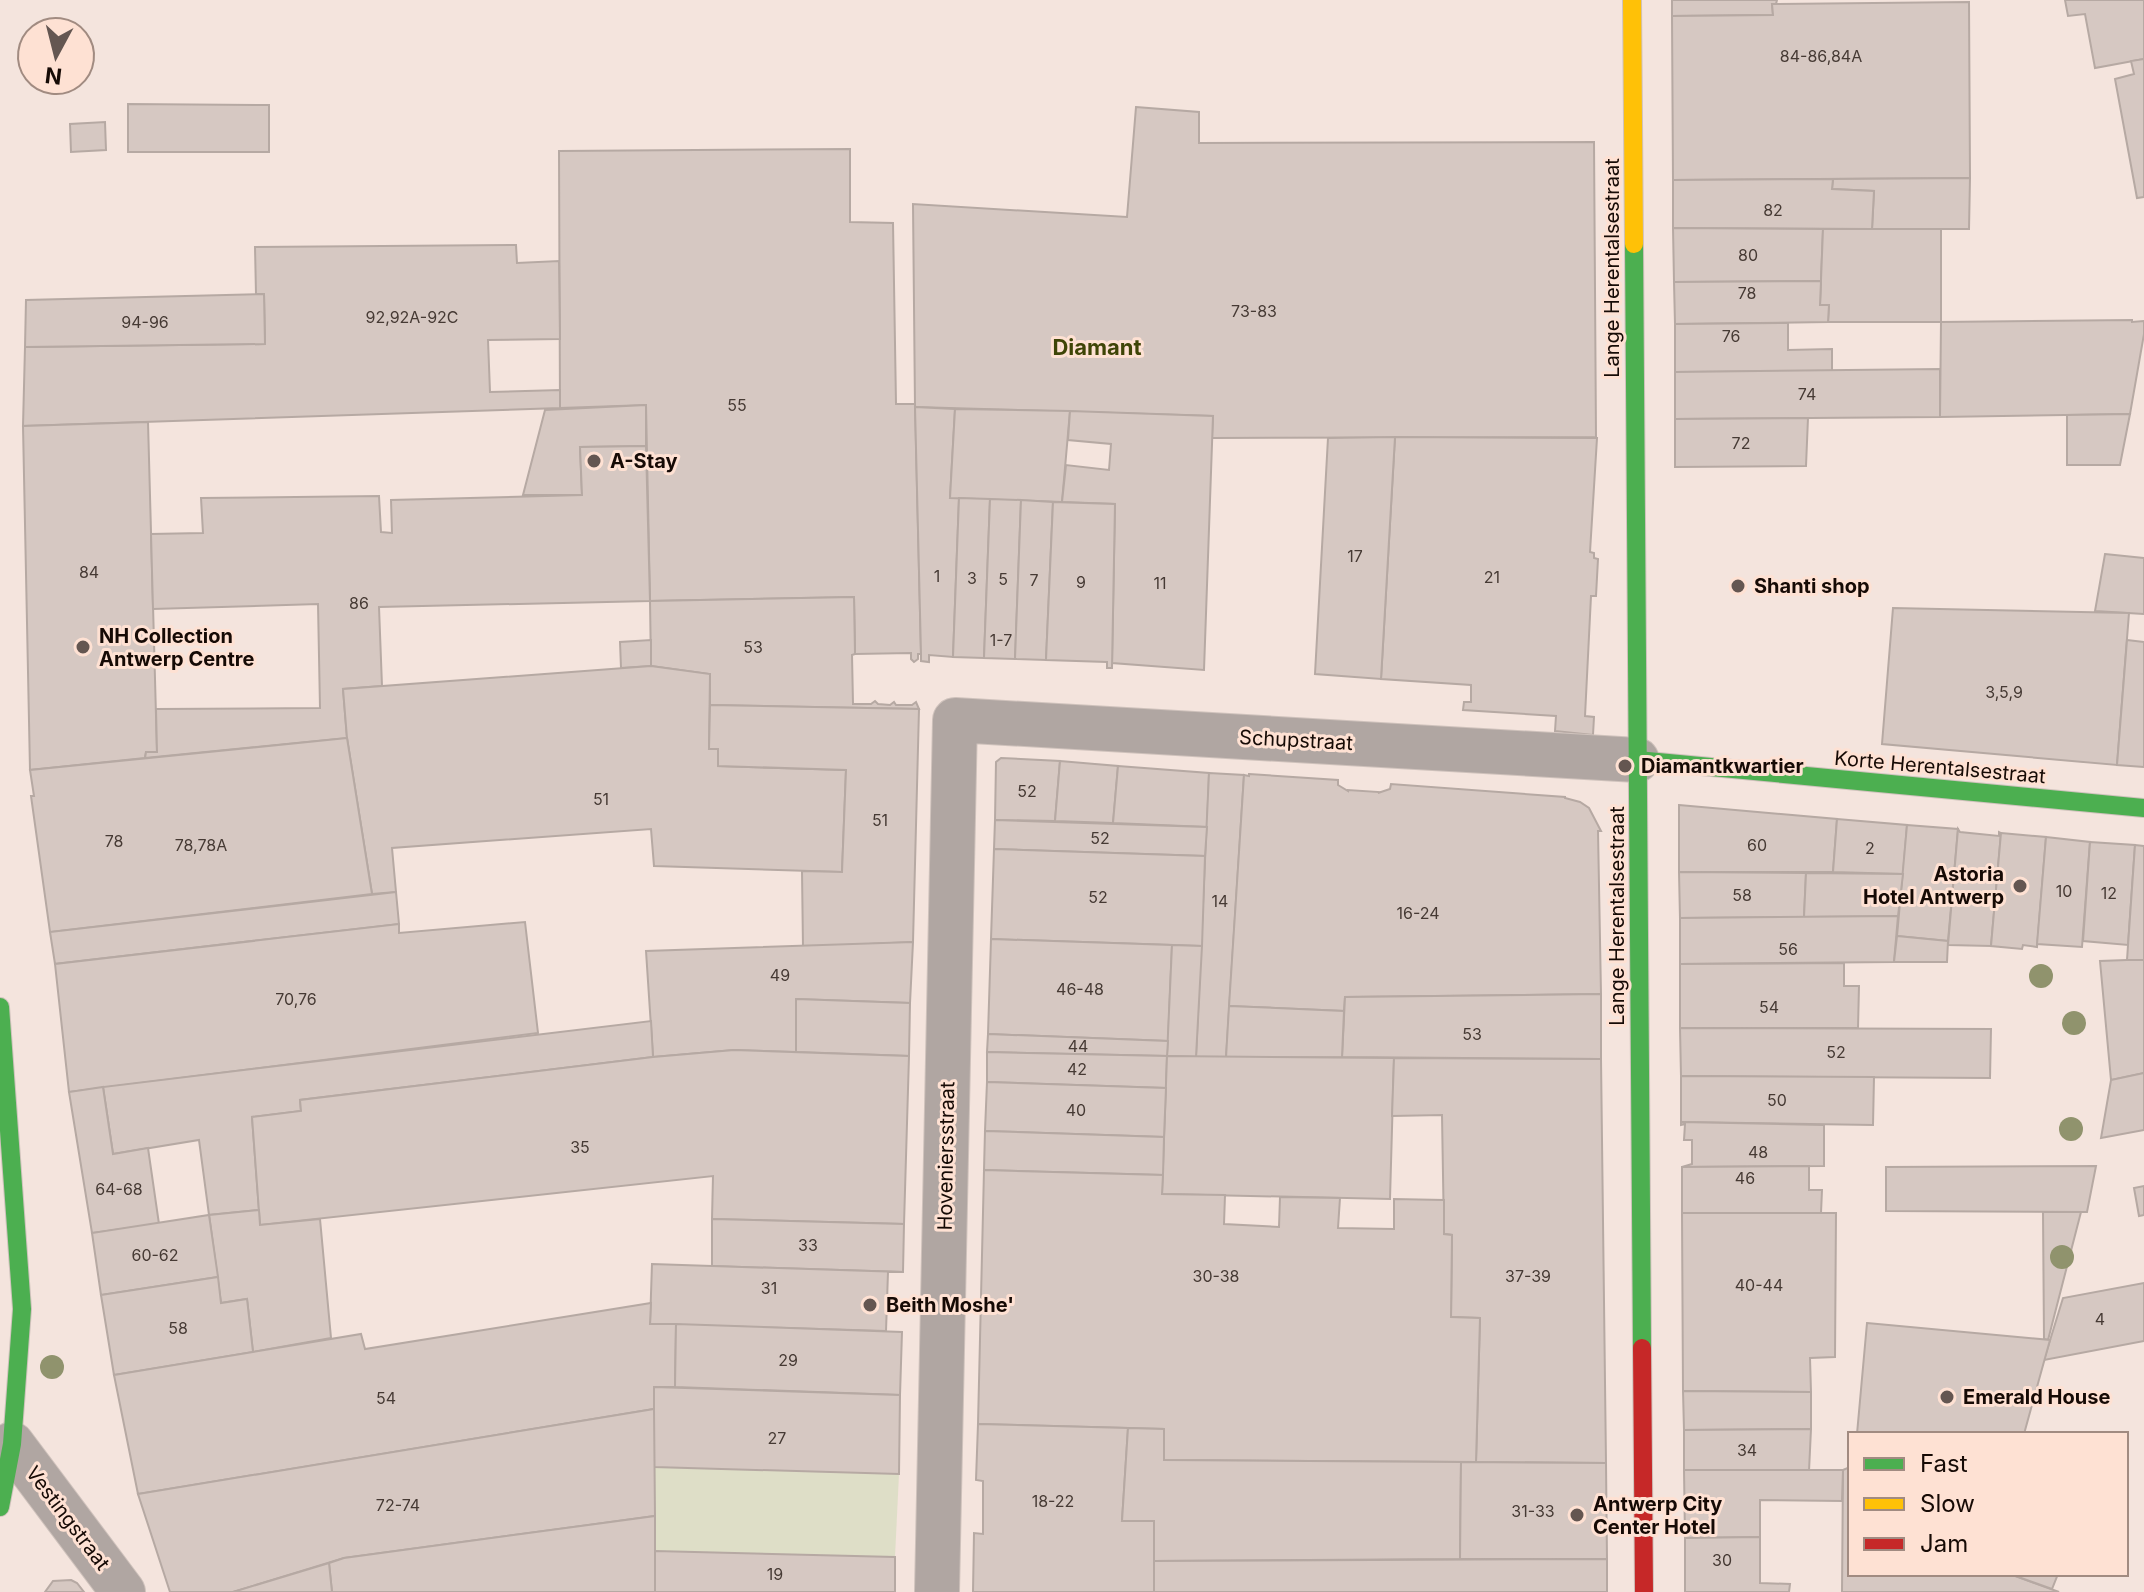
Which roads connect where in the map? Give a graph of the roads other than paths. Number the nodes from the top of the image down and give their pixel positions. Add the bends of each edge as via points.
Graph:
1 (1632, 0) edge
2 (955, 720) joint
3 (1637, 760) junction
4 (2144, 808) edge
5 (0, 1007) edge
6 (12, 1444) junction
7 (0, 1507) edge
8 (123, 1592) edge
9 (937, 1592) edge
10 (1644, 1592) edge

1 - 3 street, Lange Herentalsestraat
2 - 3 street, Schupstraat
2 - 9 street, Hoveniersstraat
3 - 4 street, Korte Herentalsestraat
3 - 10 street, Lange Herentalsestraat
5 - 6 street via 22,1309
6 - 7 street
6 - 8 street, Vestingstraat

